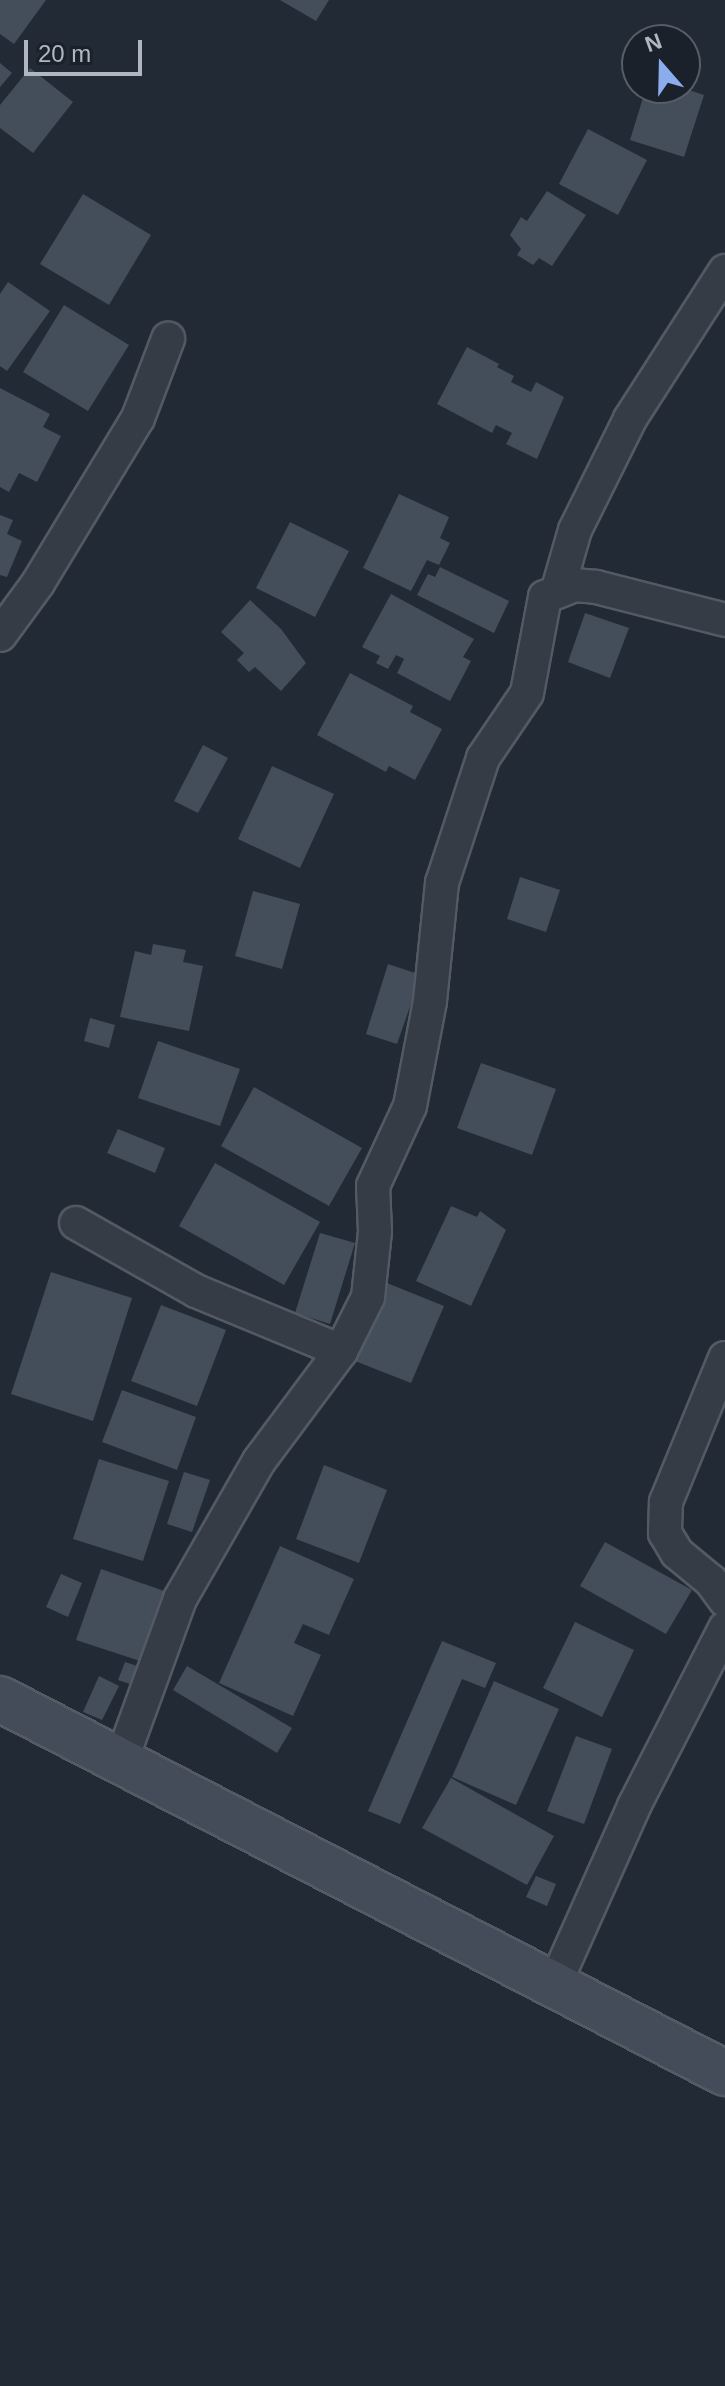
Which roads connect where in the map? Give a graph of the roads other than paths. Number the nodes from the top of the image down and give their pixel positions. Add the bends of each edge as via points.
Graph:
1 (725, 271) edge
2 (168, 339) dead end
3 (558, 589) junction
4 (725, 620) edge
5 (0, 635) edge
6 (76, 1223) dead end
7 (341, 1351) junction
8 (725, 1358) edge
9 (725, 1600) edge
10 (725, 1628) edge
11 (0, 1699) edge
12 (120, 1764) junction
13 (554, 1986) junction
14 (725, 2073) edge

1 - 3 street via 630,419 575,530
2 - 5 street via 138,418 38,583
3 - 4 street via 596,587
3 - 7 street via 545,597 538,612 527,693 483,758 442,883 430,1001 410,1106 373,1186 375,1231 368,1297
6 - 7 street via 196,1291
7 - 12 street via 259,1461 180,1599
8 - 9 street via 666,1502 665,1533 677,1553
10 - 13 street via 634,1806
11 - 12 main road
12 - 13 main road
13 - 14 main road

